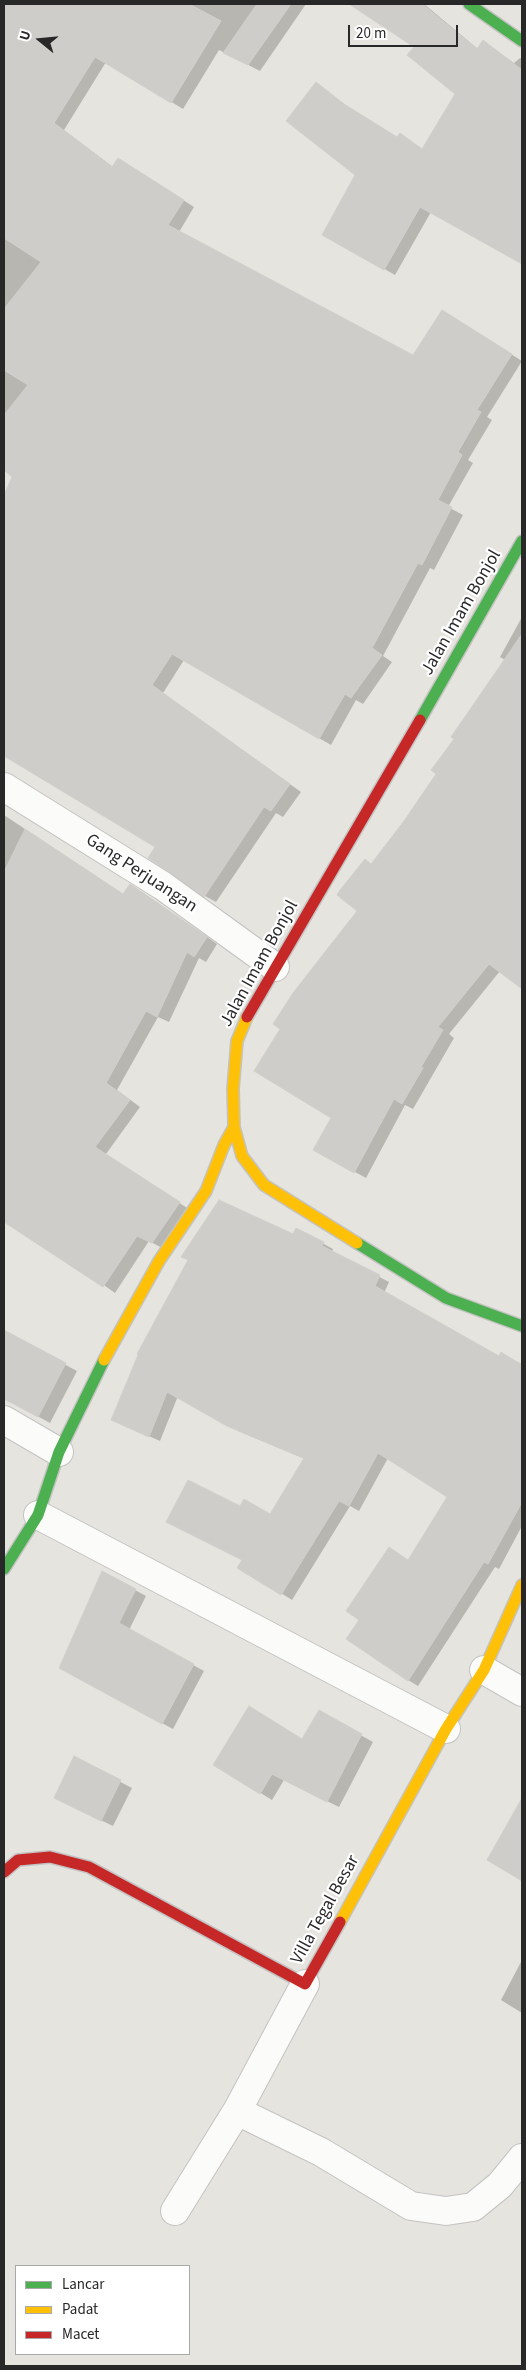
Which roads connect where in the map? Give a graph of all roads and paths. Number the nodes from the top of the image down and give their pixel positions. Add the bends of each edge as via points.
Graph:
1 (469, 4) edge
2 (522, 41) edge
3 (522, 541) edge
4 (4, 786) edge
5 (275, 967) junction
6 (234, 1127) junction
7 (522, 1326) edge
8 (4, 1420) edge
9 (59, 1452) junction
10 (38, 1515) junction
11 (4, 1569) edge
12 (522, 1585) edge
13 (484, 1670) junction
14 (522, 1692) edge
15 (446, 1729) junction
16 (4, 1872) edge
17 (305, 1984) junction
18 (237, 2111) junction
19 (522, 2158) edge
20 (175, 2210) dead end

1 - 2 street
3 - 5 street, Jalan Imam Bonjol via 371,807
4 - 5 street, Gang Perjuangan via 163,886
5 - 6 street, Jalan Imam Bonjol via 248,1014 238,1041 232,1088
6 - 7 street, Jalan Imam Bonjol via 242,1156 264,1185 446,1298
6 - 9 street via 206,1191 159,1261
8 - 9 street
9 - 10 street
10 - 11 street
10 - 15 street
12 - 13 street, Villa Tegal Besar
13 - 14 street
13 - 15 street, Villa Tegal Besar
15 - 17 street, Villa Tegal Besar
16 - 17 street, Villa Tegal Besar via 18,1860 50,1857 89,1867
17 - 18 street
18 - 19 street via 321,2152 411,2206 446,2211 473,2208 500,2185
18 - 20 street

